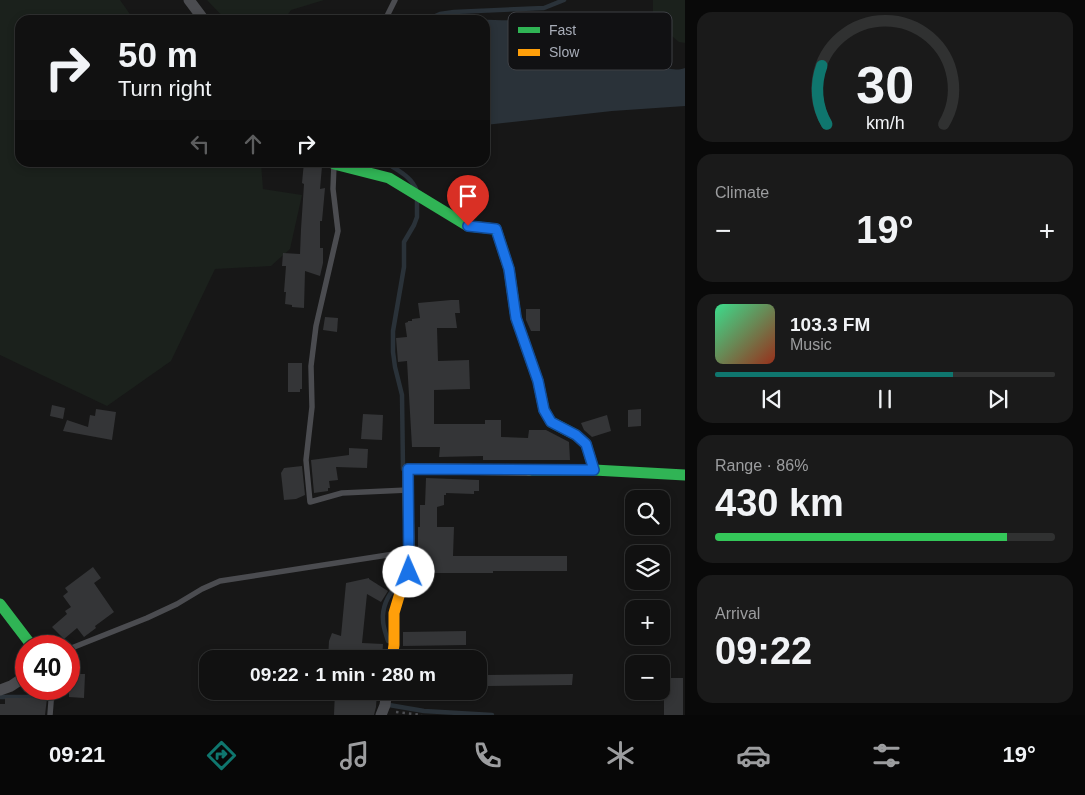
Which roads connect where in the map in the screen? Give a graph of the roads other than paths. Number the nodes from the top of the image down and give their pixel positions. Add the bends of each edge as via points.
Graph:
1 (189, 0) edge
2 (395, 0) edge
3 (200, 15) edge
4 (388, 15) edge
5 (334, 167) edge
6 (349, 167) edge
7 (594, 470) junction
8 (685, 475) edge
9 (405, 490) junction
10 (405, 553) junction
11 (0, 604) edge
12 (24, 635) edge
13 (80, 647) edge
14 (393, 650) edge
15 (15, 683) edge
16 (0, 690) edge
17 (51, 700) edge
18 (386, 700) edge
19 (382, 712) edge
20 (50, 715) edge

1 - 3 street
2 - 4 lane
5 - 9 lane via 338,231 316,326 311,366 312,407 306,460 310,502 342,494
6 - 7 street via 389,178 468,226 496,229 509,269 516,318 538,381 544,410 551,422 586,444
7 - 8 street
7 - 9 street via 408,469
9 - 10 street
10 - 13 lane via 220,581 177,604
10 - 14 street via 409,572 394,613
11 - 12 street
15 - 16 street
17 - 20 lane
18 - 19 street

